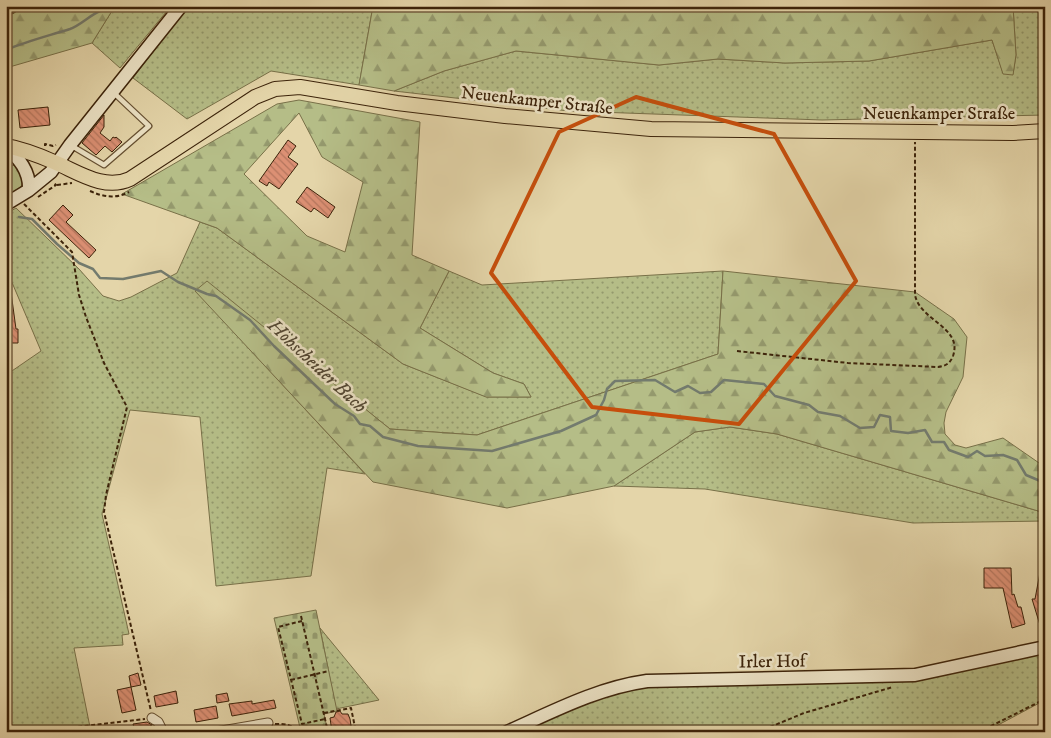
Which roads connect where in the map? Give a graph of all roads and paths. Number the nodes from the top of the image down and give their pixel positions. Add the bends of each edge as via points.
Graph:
1 (12, 6) edge
2 (181, 6) edge
3 (6, 9) edge
4 (113, 92) junction
5 (914, 132) junction
6 (1045, 132) edge
7 (70, 145) junction
8 (6, 146) edge
9 (58, 163) junction
10 (75, 183) dead end
11 (56, 185) dead end
12 (135, 188) dead end
13 (87, 189) dead end
14 (29, 190) junction
15 (6, 204) edge
16 (26, 205) dead end
17 (737, 351) dead end
18 (301, 616) dead end
19 (302, 621) junction
20 (1045, 647) edge
21 (329, 671) dead end
22 (314, 674) junction
23 (291, 680) junction
24 (897, 686) dead end
25 (1045, 698) edge
26 (324, 714) junction
27 (152, 718) junction
28 (325, 719) junction
29 (268, 723) joint
30 (33, 732) edge
31 (163, 732) edge
32 (216, 732) edge
33 (298, 732) edge
34 (328, 732) edge
35 (356, 732) edge
36 (506, 732) edge
37 (758, 732) edge
38 (979, 732) edge

1 - 3 street
2 - 4 street
4 - 7 street
4 - 7 lane via 149,126 104,165
5 - 6 main road, Neuenkamper Straße
5 - 9 main road, Neuenkamper Straße via 626,128 365,99 293,87 275,89 255,97 124,181 100,181
5 - 17 path via 915,296 922,312 952,336 954,349 947,365 867,364
7 - 9 street
8 - 9 main road, Neuenkamper Straße
8 - 14 street via 28,172
9 - 14 street
10 - 11 path
12 - 13 path via 112,197
14 - 15 street
16 - 27 path via 72,252 86,317 104,363 127,407 104,512
18 - 19 path
19 - 22 path
19 - 23 path via 278,627
20 - 36 street, Irler Hof via 915,675 647,681 598,693
21 - 22 path
22 - 23 path
22 - 26 path
23 - 28 path via 302,724
24 - 37 path via 804,713
25 - 38 path
26 - 28 path
26 - 35 path via 351,708
27 - 30 path
27 - 31 street
28 - 34 path
29 - 32 street
29 - 33 path via 288,725

